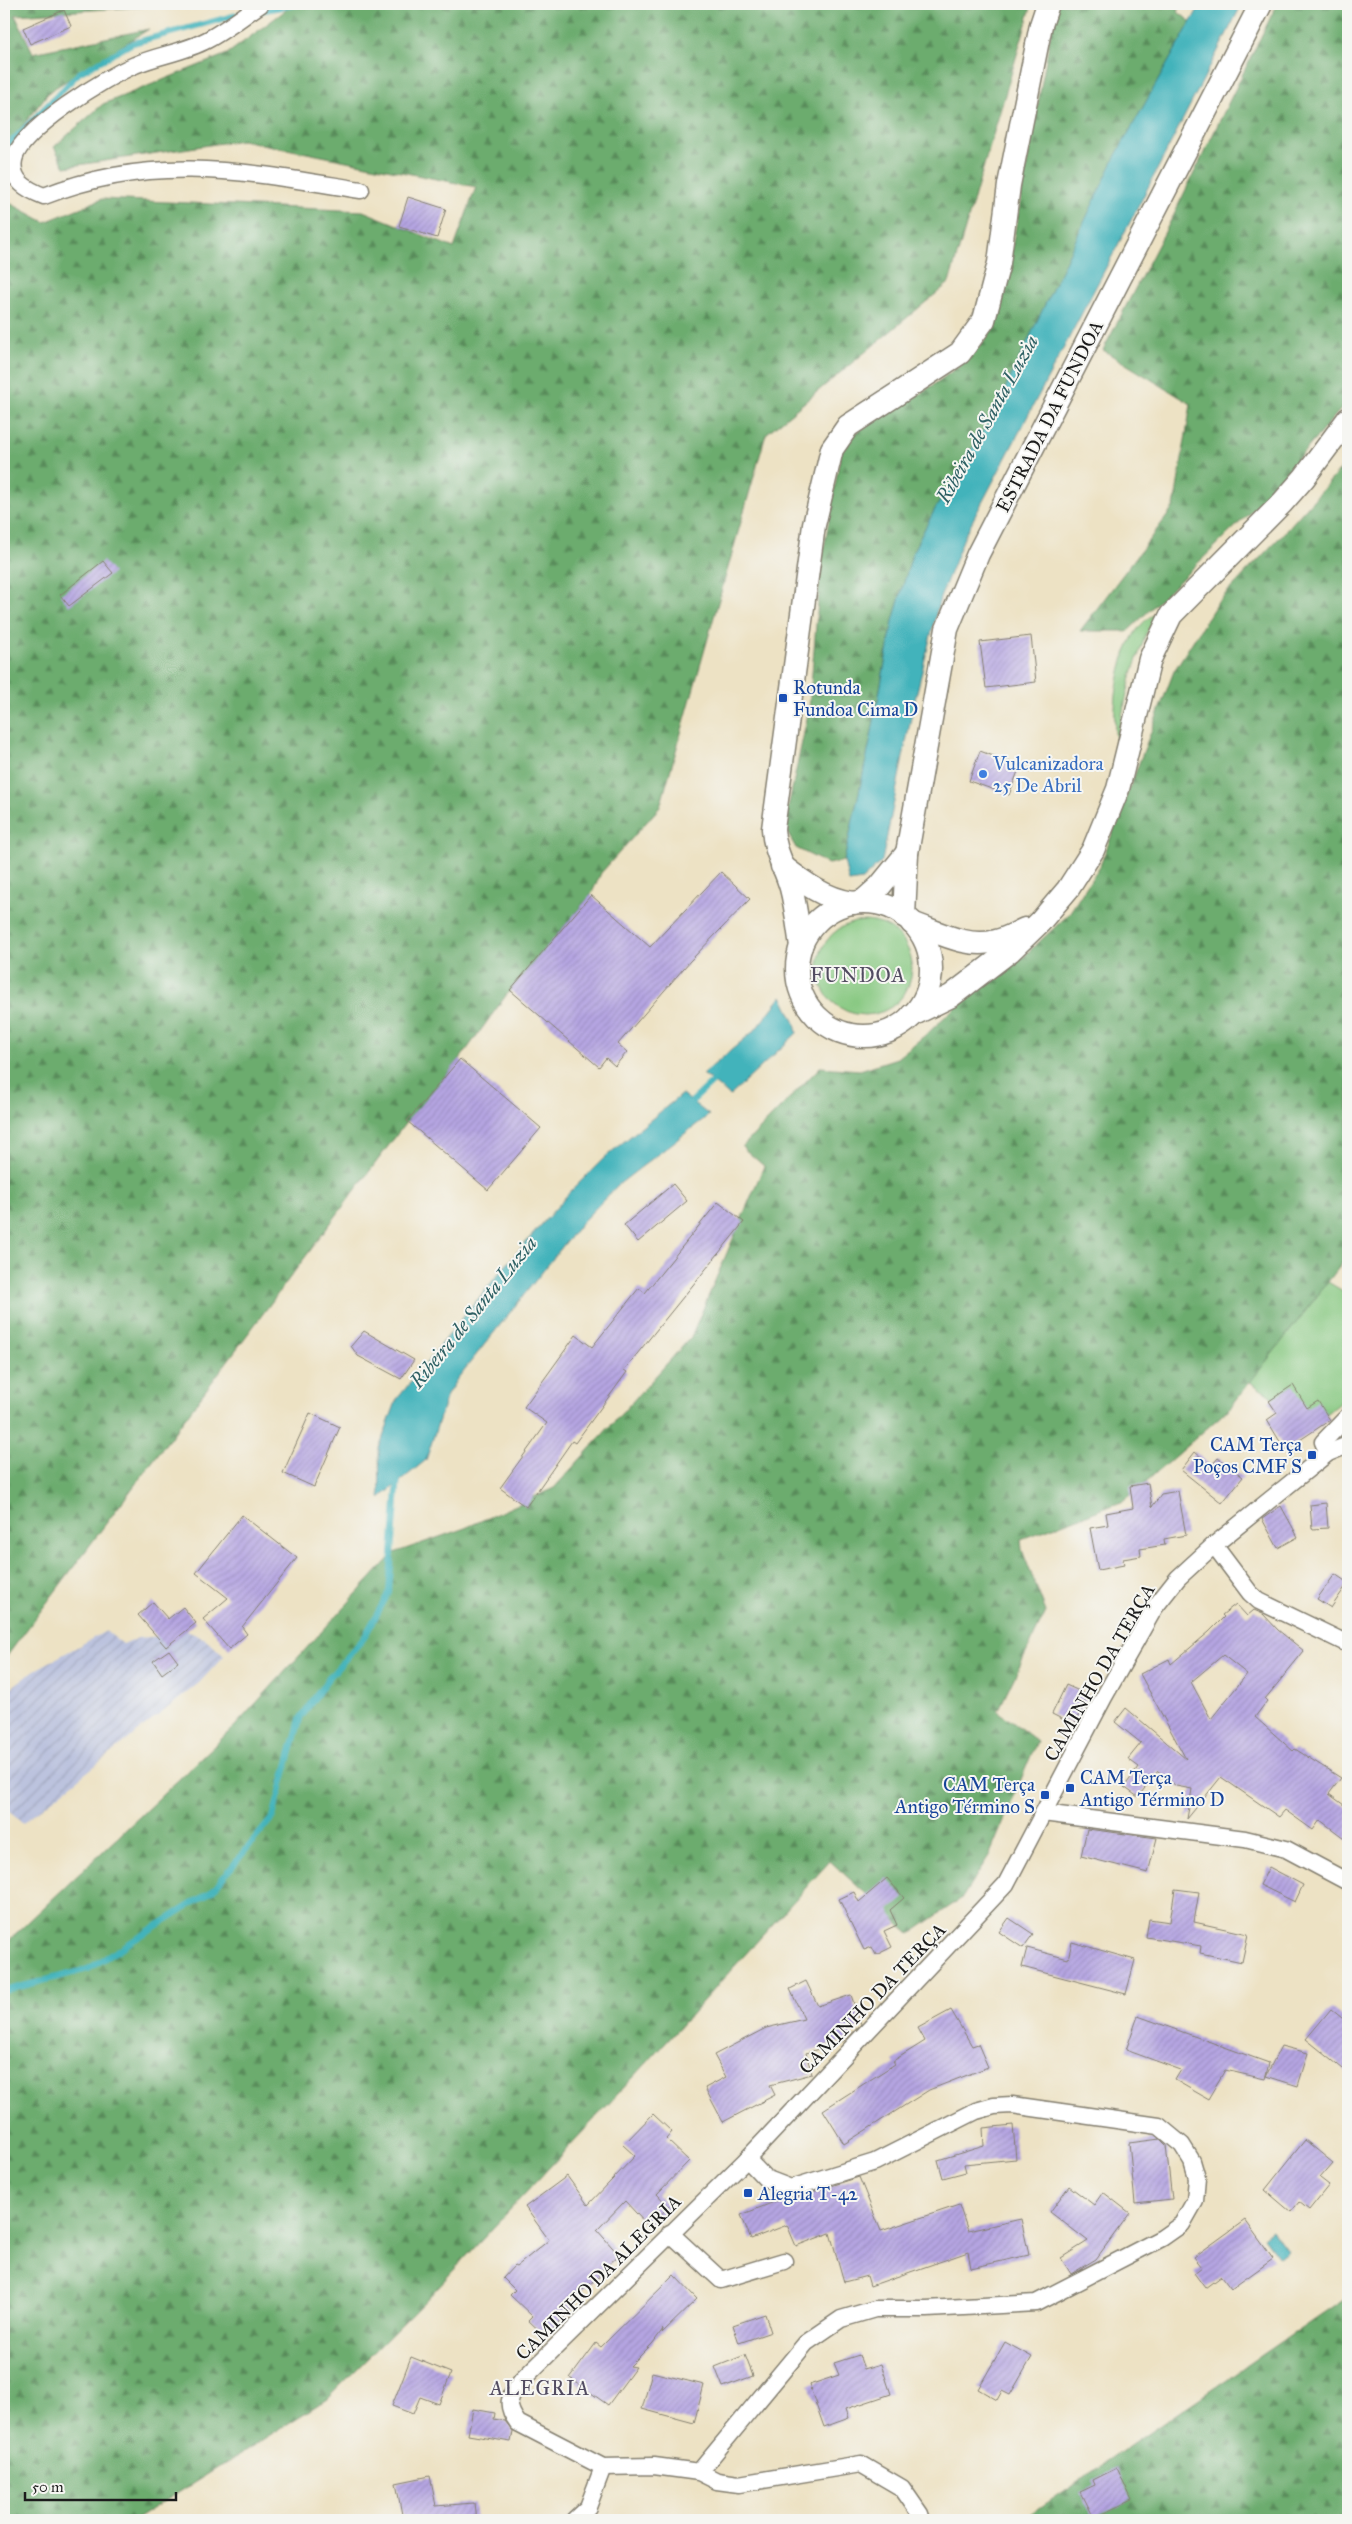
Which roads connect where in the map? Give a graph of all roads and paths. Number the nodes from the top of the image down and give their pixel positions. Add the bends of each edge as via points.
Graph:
1 (261, 4) edge
2 (1048, 4) edge
3 (1261, 4) edge
4 (361, 190) dead end
5 (1348, 419) edge
6 (907, 852) junction
7 (782, 866) junction
8 (852, 903) junction
9 (908, 919) junction
10 (1040, 922) junction
11 (801, 946) junction
12 (912, 1015) junction
13 (1348, 1416) edge
14 (1348, 1445) edge
15 (1328, 1454) junction
16 (1214, 1545) junction
17 (1348, 1644) edge
18 (1042, 1813) junction
19 (1348, 1882) edge
20 (747, 2159) junction
21 (670, 2233) junction
22 (784, 2261) dead end
23 (603, 2467) junction
24 (699, 2472) junction
25 (574, 2520) edge
26 (922, 2520) edge

1 - 4 street via 206,40 135,64 56,112 20,147 14,159 15,175 26,190 44,196 112,175 175,168 247,172
2 - 7 main road via 1009,185 999,263 984,320 960,353 848,426 832,449 814,525 773,829 776,853
3 - 6 main road, ESTRADA DA FUNDOA via 978,554 947,629
5 - 10 main road via 1282,503 1171,615 1150,659 1118,789 1093,850 1068,889
6 - 8 main road, ESTRADA DA FUNDOA via 880,886
6 - 9 main road, ESTRADA DA FUNDOA
7 - 8 main road via 817,891
7 - 11 main road via 795,907
8 - 9 main road via 889,907
8 - 11 main road via 816,922
9 - 10 main road via 966,942 983,944
9 - 12 main road via 926,944 931,969 926,994
10 - 12 main road via 1010,951 951,996
11 - 12 main road via 798,962 801,992 817,1016 839,1031 863,1036 884,1033
13 - 15 street via 1323,1442
14 - 15 street, CAMINHO DA TERÇA
15 - 16 street, CAMINHO DA TERÇA
16 - 17 street via 1259,1601
16 - 18 street, CAMINHO DA TERÇA via 1178,1578 1154,1607
18 - 19 street via 1244,1839 1286,1849
18 - 20 street, CAMINHO DA TERÇA via 1006,1884
20 - 21 street, CAMINHO DA ALEGRIA
20 - 24 street via 765,2178 791,2188 875,2162 976,2111 1012,2105 1160,2126 1182,2145 1197,2178 1195,2201 1182,2224 1162,2238 1036,2303 875,2309 841,2319 806,2343
21 - 22 street via 721,2280
21 - 23 street, CAMINHO DA ALEGRIA via 522,2380 510,2396 509,2412 518,2423
23 - 24 street, CAMINHO DA ALEGRIA via 654,2466
23 - 25 street via 588,2507
24 - 26 street, CAMINHO DA ALEGRIA via 717,2481 739,2484 861,2464 902,2488

